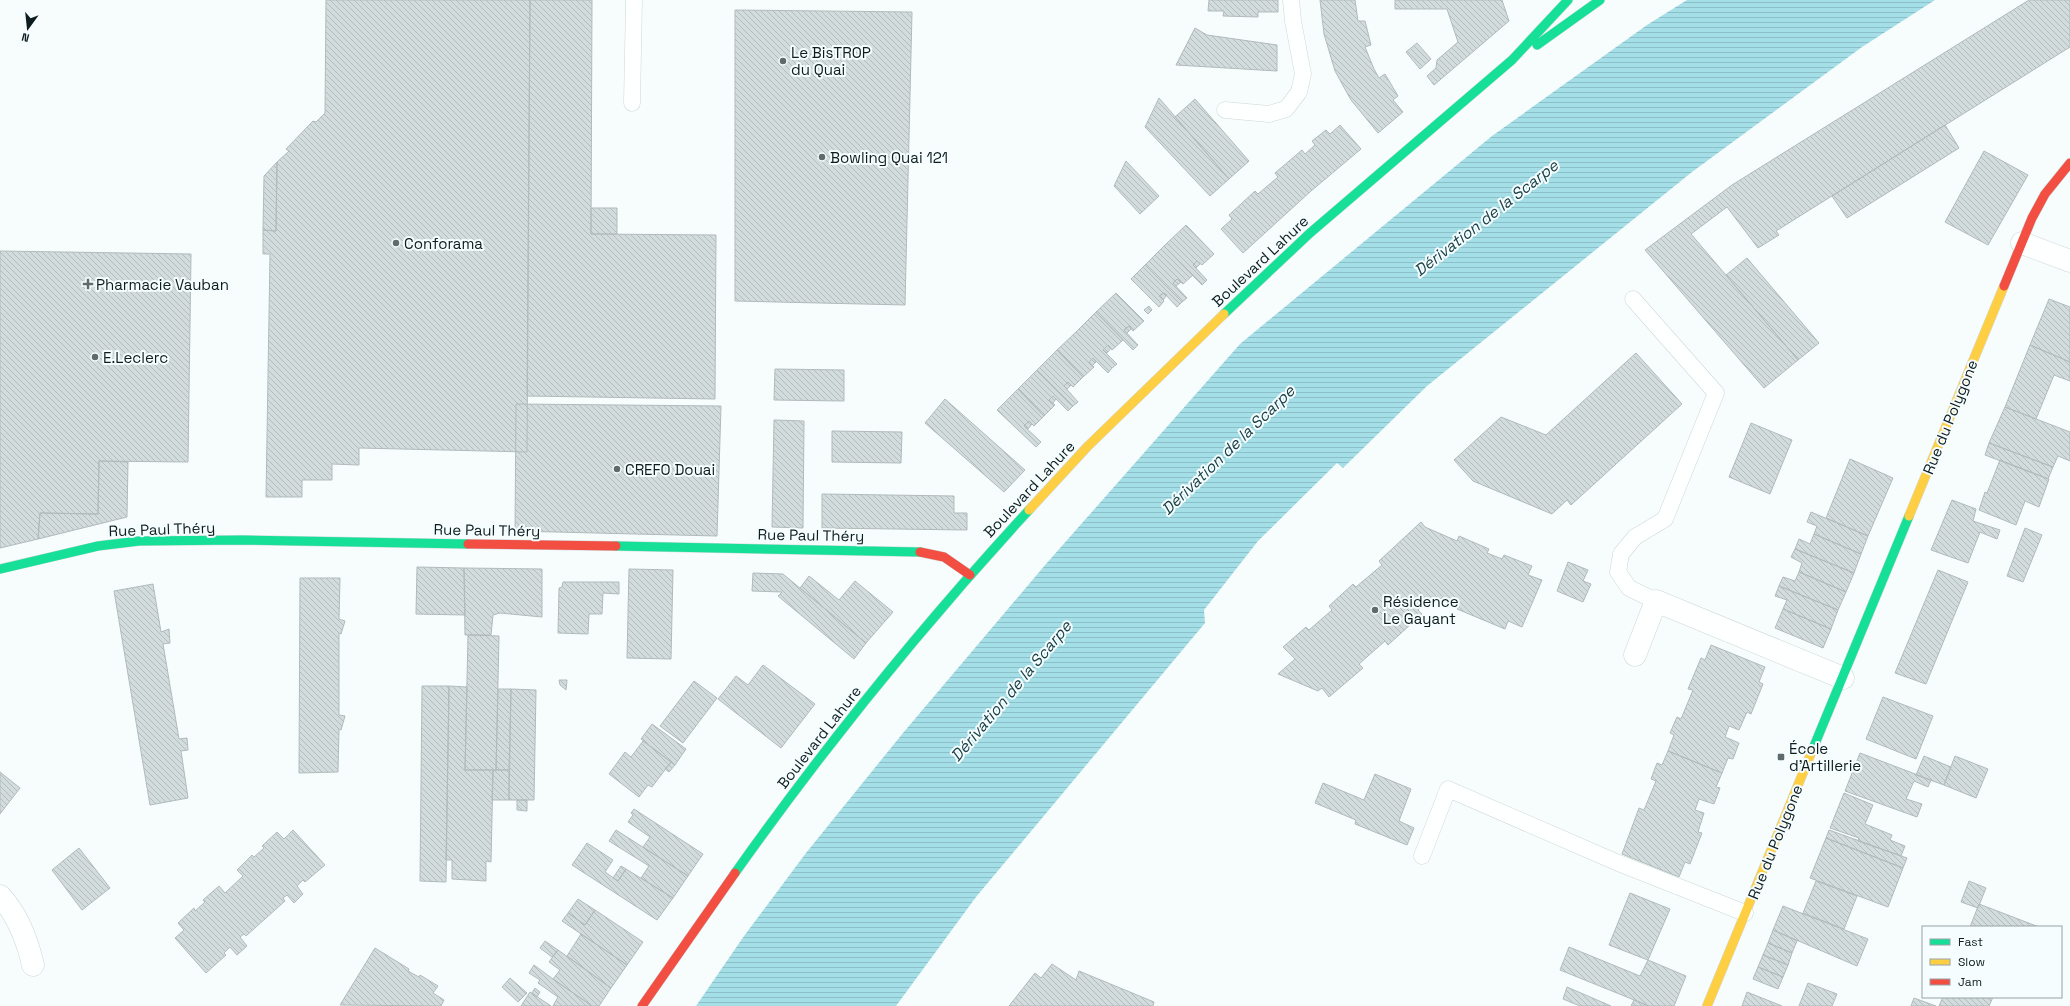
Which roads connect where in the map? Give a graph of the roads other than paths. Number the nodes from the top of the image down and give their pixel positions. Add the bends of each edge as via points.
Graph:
1 (634, 0) edge
2 (1291, 0) edge
3 (1568, 0) edge
4 (1600, 0) edge
5 (1550, 6) dead end
6 (1551, 17) junction
7 (1512, 60) junction
8 (632, 103) dead end
9 (1225, 110) dead end
10 (2070, 163) edge
11 (2022, 243) junction
12 (2070, 261) edge
13 (1633, 299) dead end
14 (0, 569) edge
15 (970, 575) junction
16 (1656, 601) junction
17 (1635, 655) dead end
18 (1843, 678) junction
19 (1422, 856) dead end
20 (0, 896) edge
21 (1745, 913) junction
22 (33, 965) dead end
23 (642, 1006) edge
24 (1707, 1006) edge

1 - 8 lane
2 - 9 lane via 1303,74 1299,92 1286,109 1269,114
3 - 6 street, Boulevard Lahure
4 - 7 street, Boulevard Lahure via 1569,24
5 - 6 street
6 - 7 street, Boulevard Lahure
7 - 15 street, Boulevard Lahure via 1310,233 1184,351 1087,447
10 - 11 street, Rue du Polygone via 2046,194 2032,218
11 - 12 street
11 - 18 street, Rue du Polygone
13 - 16 lane via 1716,393 1665,519 1635,537 1621,554 1618,572 1629,588
14 - 15 street, Rue Paul Théry via 119,543 243,540 913,551 944,557
15 - 23 street, Boulevard Lahure via 842,729 767,828
16 - 17 street
16 - 18 street
18 - 21 street, Rue du Polygone
19 - 21 lane via 1448,789 1616,862
20 - 22 street via 23,931
21 - 24 street, Rue du Polygone

